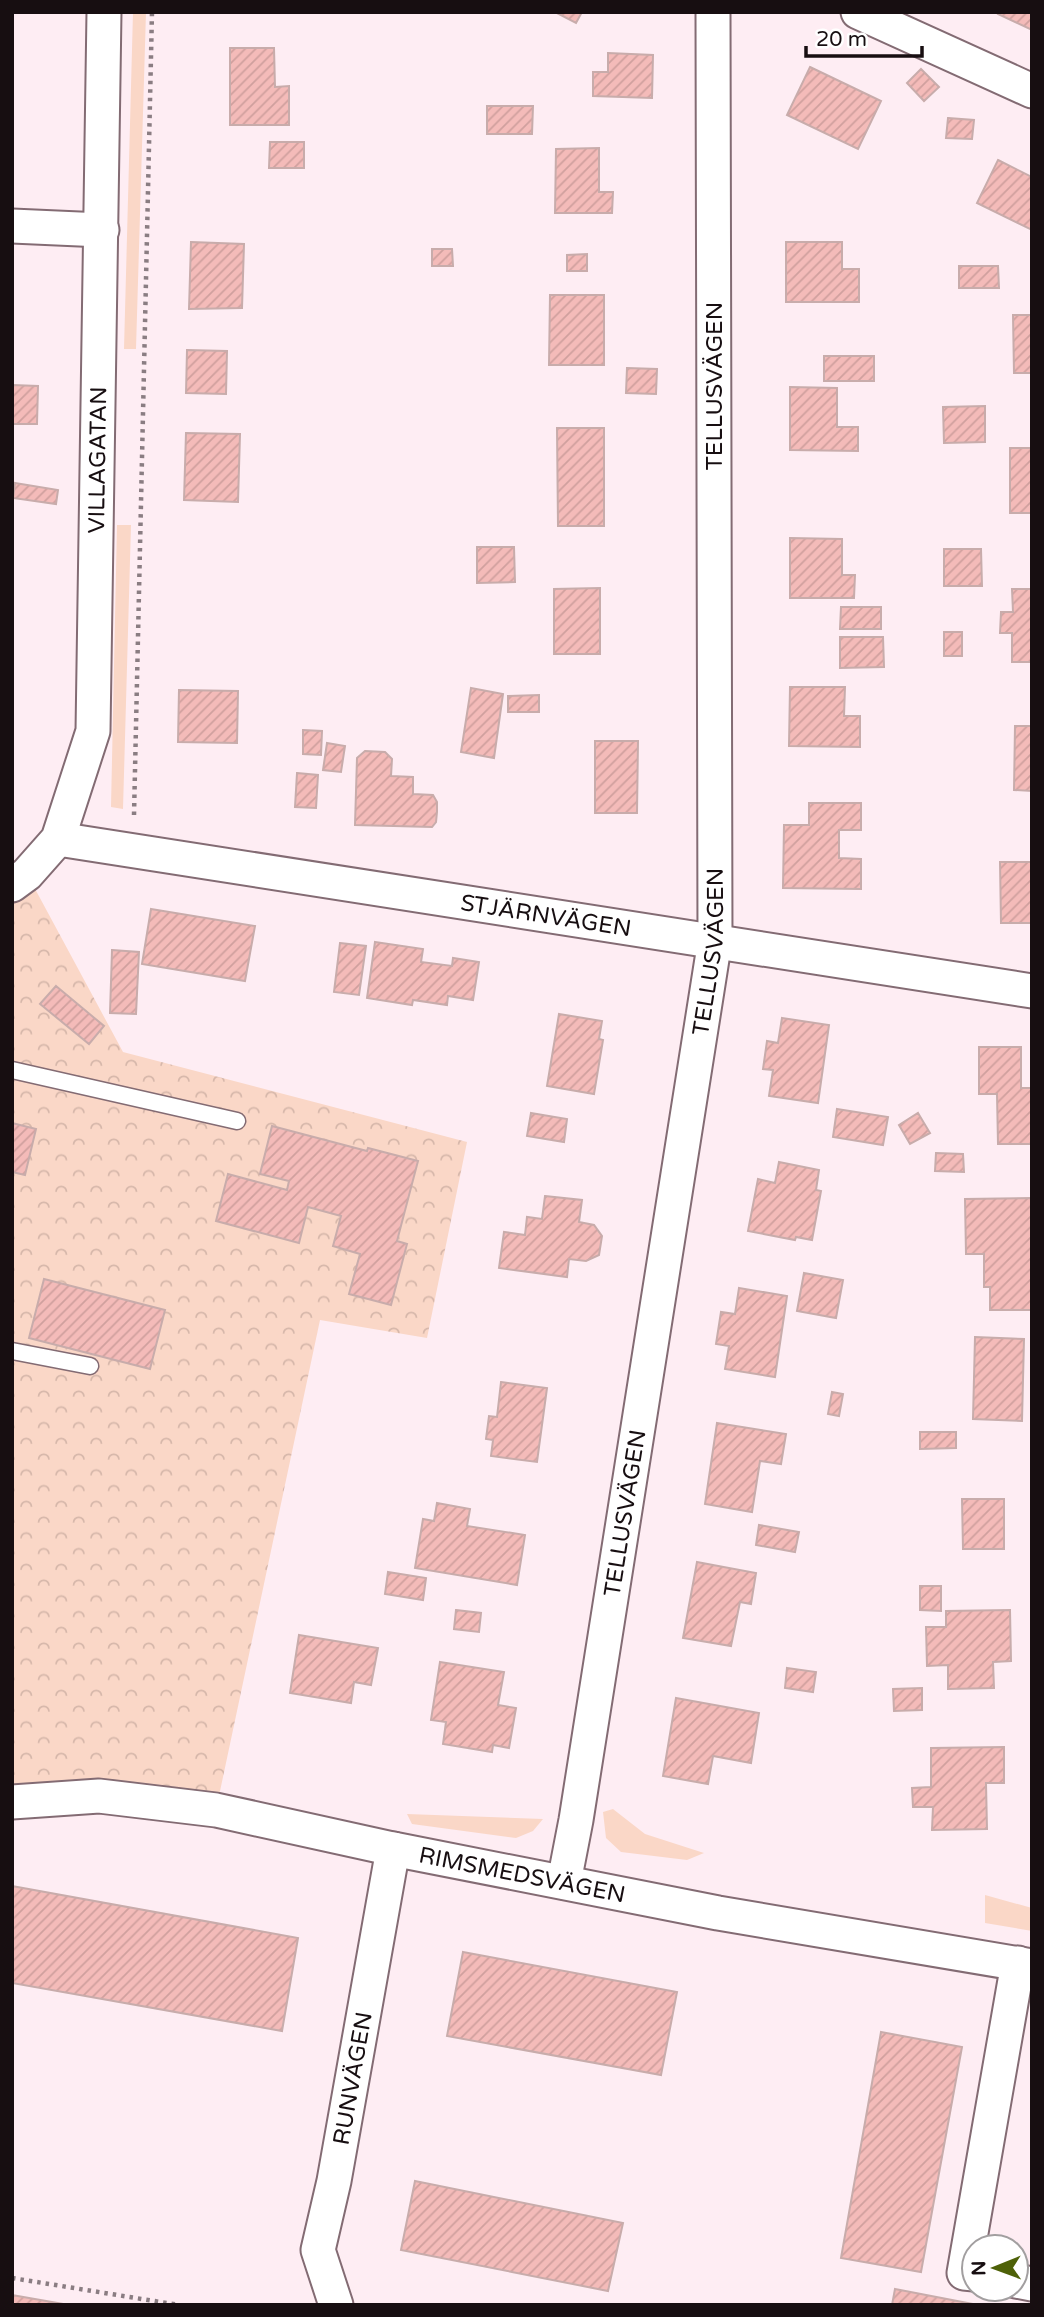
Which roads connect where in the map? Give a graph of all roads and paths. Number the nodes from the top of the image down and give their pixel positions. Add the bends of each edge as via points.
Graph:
1 (104, 12) edge
2 (152, 12) edge
3 (713, 12) edge
4 (858, 12) edge
5 (1032, 91) edge
6 (12, 226) edge
7 (102, 230) junction
8 (58, 839) junction
9 (134, 851) junction
10 (12, 885) edge
11 (715, 940) junction
12 (1032, 991) edge
13 (12, 1070) edge
14 (237, 1121) dead end
15 (12, 1351) edge
16 (90, 1366) dead end
17 (12, 1802) edge
18 (393, 1849) junction
19 (564, 1882) junction
20 (1025, 1965) edge
21 (972, 2233) edge
22 (12, 2278) edge
23 (179, 2305) edge
24 (336, 2305) edge

1 - 7 street, VILLAGATAN
2 - 9 path
3 - 11 street, TELLUSVÄGEN
4 - 5 street
6 - 7 street
7 - 8 street, VILLAGATAN via 93,732
8 - 9 street, STJÄRNVÄGEN
8 - 10 street, VILLAGATAN
9 - 11 street, STJÄRNVÄGEN
11 - 12 street, STJÄRNVÄGEN
11 - 19 street, TELLUSVÄGEN
13 - 14 lane
15 - 16 lane
17 - 18 street, RIMSMEDSVÄGEN via 99,1796 216,1810
18 - 19 street, RIMSMEDSVÄGEN
18 - 24 street, RUNVÄGEN via 318,2250
19 - 20 street, RIMSMEDSVÄGEN
20 - 21 street
22 - 23 path

